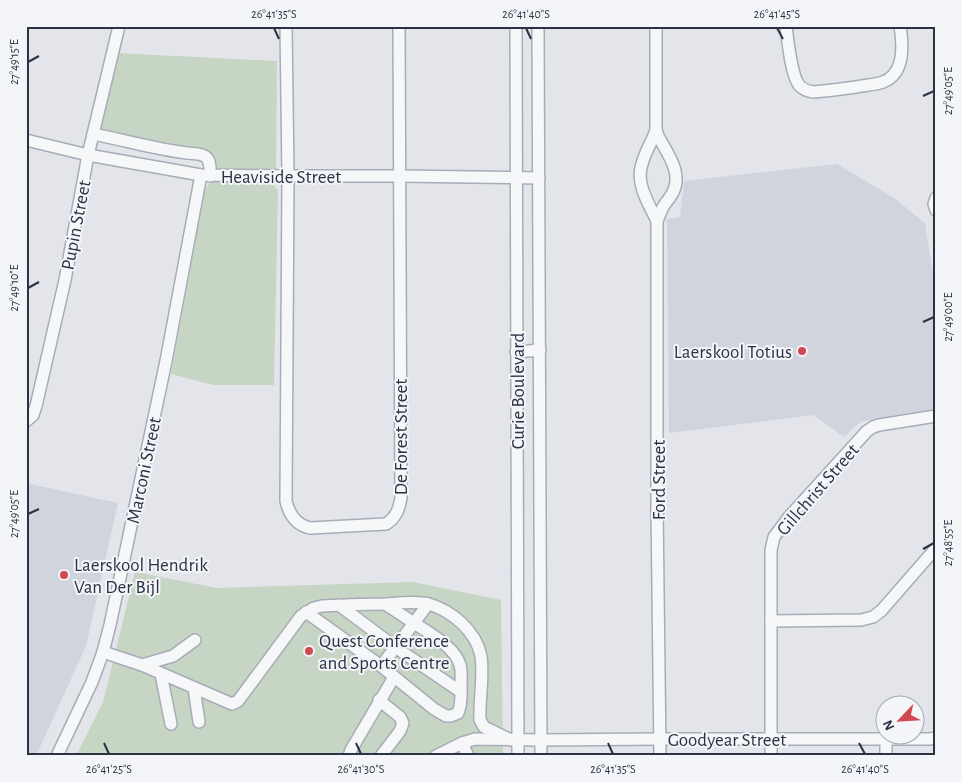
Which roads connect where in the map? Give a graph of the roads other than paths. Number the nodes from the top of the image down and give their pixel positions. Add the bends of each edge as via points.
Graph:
1 (119, 26) edge
2 (286, 26) edge
3 (399, 26) edge
4 (516, 26) edge
5 (538, 26) edge
6 (656, 26) edge
7 (786, 26) edge
8 (900, 26) edge
9 (656, 130) junction
10 (93, 134) junction
11 (26, 140) edge
12 (88, 155) junction
13 (205, 175) junction
14 (288, 176) junction
15 (399, 176) junction
16 (518, 178) junction
17 (539, 178) junction
18 (936, 198) edge
19 (936, 210) edge
20 (657, 221) junction
21 (540, 350) junction
22 (516, 352) junction
23 (936, 416) edge
24 (26, 421) edge
25 (936, 548) edge
26 (385, 604) junction
27 (428, 604) junction
28 (340, 605) junction
29 (529, 607) junction
30 (306, 612) junction
31 (771, 621) junction
32 (414, 623) junction
33 (194, 640) dead end
34 (395, 646) junction
35 (103, 652) junction
36 (142, 665) junction
37 (381, 666) junction
38 (162, 674) junction
39 (394, 677) junction
40 (194, 688) junction
41 (461, 692) junction
42 (379, 700) junction
43 (199, 722) dead end
44 (171, 724) dead end
45 (660, 739) junction
46 (874, 739) edge
47 (514, 740) junction
48 (541, 740) junction
49 (771, 740) junction
50 (462, 743) junction
51 (57, 756) edge
52 (350, 756) edge
53 (381, 756) edge
54 (436, 756) edge
55 (468, 756) edge
56 (518, 756) edge
57 (541, 756) edge
58 (660, 756) edge
59 (771, 756) edge

1 - 10 street, Pupin Street
2 - 14 street, De Forest Street
3 - 15 street, De Forest Street
4 - 16 street, Curie Boulevard
5 - 17 street, Curie Boulevard
6 - 9 street, Ford Street
7 - 8 street via 795,79 801,87 813,92 870,85 889,79 899,67 901,58
9 - 20 street, Ford Street via 639,175
9 - 20 street, Ford Street via 675,168 676,179 672,194
10 - 12 street, Pupin Street
10 - 13 street via 202,155 210,166
11 - 12 street, Heaviside Street
12 - 13 street, Heaviside Street
12 - 24 street, Pupin Street via 65,280 36,406
13 - 14 street, Heaviside Street
13 - 35 street, Marconi Street
14 - 15 street, Heaviside Street
14 - 15 street, De Forest Street via 286,501 294,520 310,528 386,524 400,506
15 - 16 street, Heaviside Street
16 - 17 street, Heaviside Street
16 - 22 street, Curie Boulevard
17 - 21 street, Curie Boulevard
18 - 19 street
20 - 45 street, Ford Street
21 - 22 street
21 - 29 street, Curie Boulevard
22 - 29 street, Curie Boulevard
23 - 31 street, Gillchrist Street via 879,425 867,431 789,517 774,537 771,550
25 - 31 street via 881,611 872,617 854,621
26 - 27 street
26 - 28 street
26 - 32 street
27 - 32 street
27 - 47 street via 452,616 473,636 481,660 480,720 484,727
28 - 30 street via 322,606
28 - 34 street
29 - 47 street, Curie Boulevard
29 - 48 street, Curie Boulevard
30 - 37 street
30 - 40 street via 236,703
31 - 49 street, Gillchrist Street
32 - 34 street
32 - 41 street via 449,648 456,657 461,668
33 - 36 street via 173,656
34 - 37 street
34 - 41 street
35 - 36 street
35 - 51 street, Marconi Street
36 - 38 street
37 - 39 street
38 - 40 street
38 - 44 street
39 - 41 street via 446,716 458,712
39 - 42 street
40 - 43 street
42 - 52 street
42 - 53 street via 403,723
45 - 48 street, Goodyear Street
45 - 49 street, Goodyear Street
45 - 58 street, Ford Street
46 - 49 street, Goodyear Street
47 - 48 street, Goodyear Street
47 - 50 street, Goodyear Street via 475,739
47 - 56 street, Curie Boulevard
48 - 57 street, Curie Boulevard
49 - 59 street, Gillchrist Street
50 - 54 street, Goodyear Street
50 - 55 street

